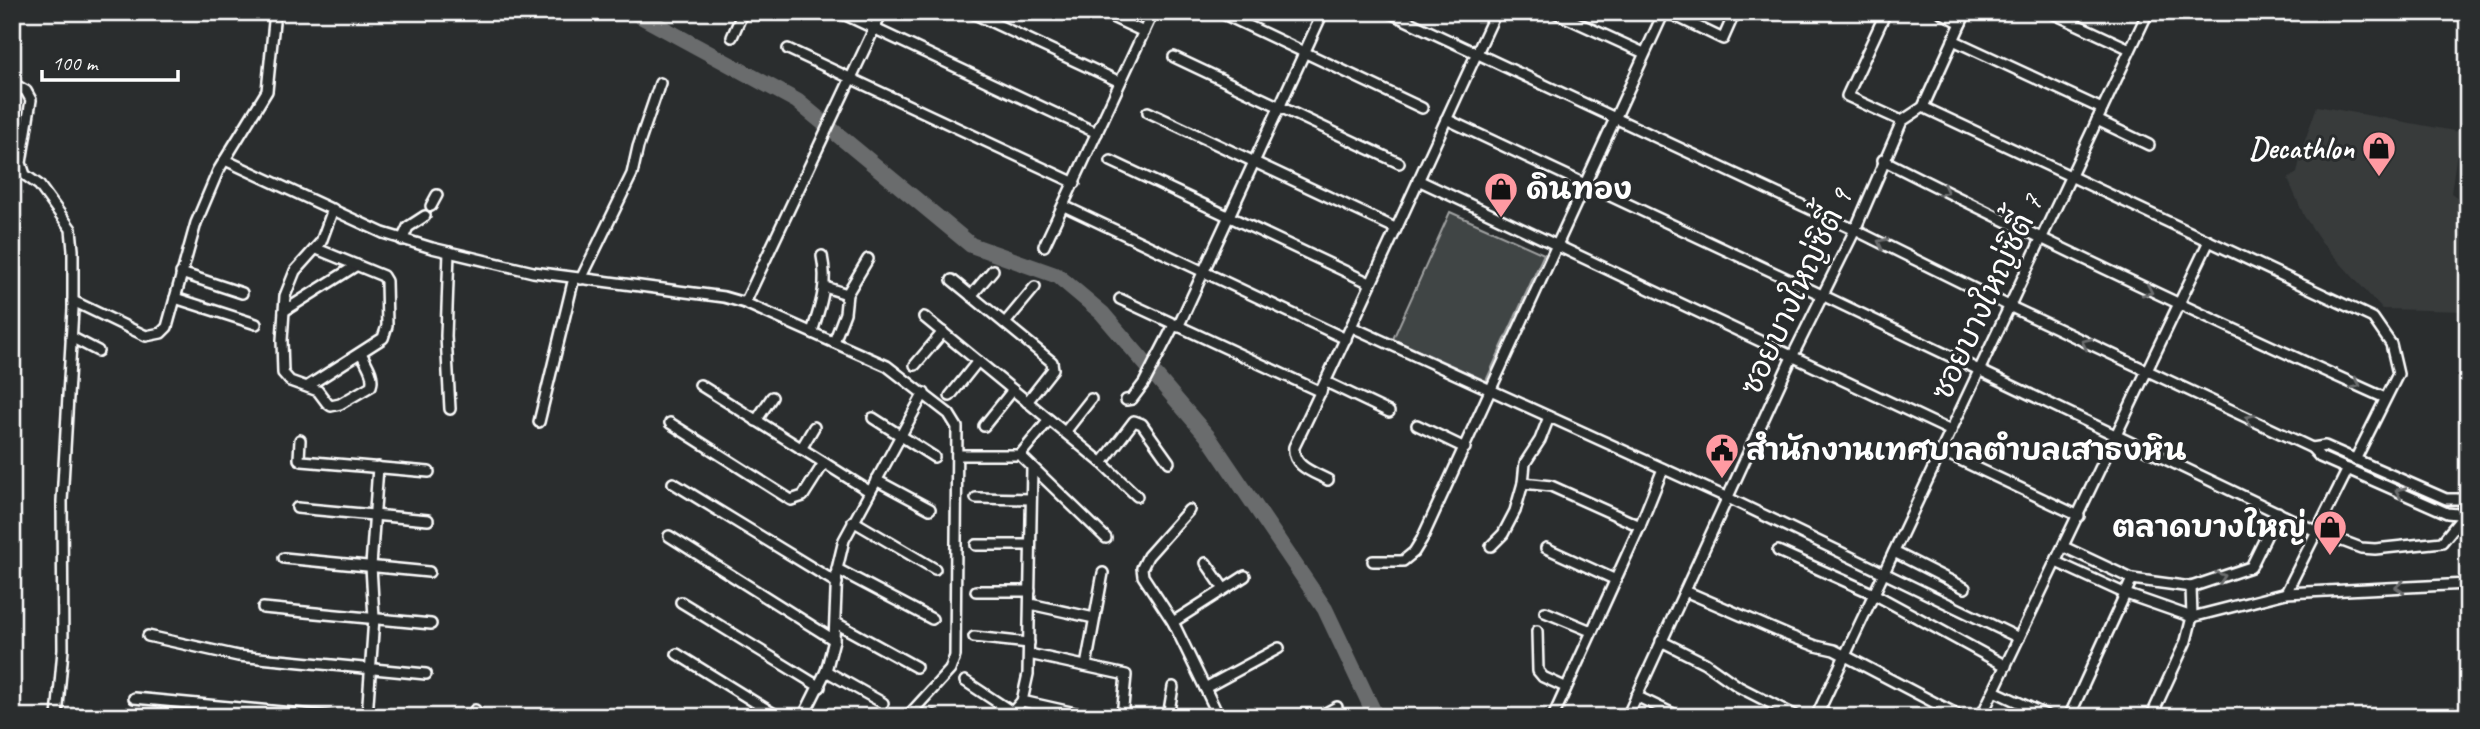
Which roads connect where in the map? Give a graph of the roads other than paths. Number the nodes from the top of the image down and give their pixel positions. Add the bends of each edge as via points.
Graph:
1 (275, 12) edge
2 (743, 12) edge
3 (839, 12) edge
4 (882, 12) edge
5 (970, 12) edge
6 (1101, 12) edge
7 (1153, 12) edge
8 (1219, 12) edge
9 (1323, 12) edge
10 (1388, 12) edge
11 (1496, 12) edge
12 (1554, 12) edge
13 (1666, 12) edge
14 (1735, 12) edge
15 (1885, 12) edge
16 (1941, 12) edge
17 (1966, 12) edge
18 (2050, 12) edge
19 (2148, 12) edge
20 (1961, 23) junction
21 (874, 29) junction
22 (1144, 32) junction
23 (732, 37) dead end
24 (1953, 40) junction
25 (788, 48) dead end
26 (2130, 49) junction
27 (1304, 53) junction
28 (1644, 53) junction
29 (1476, 54) junction
30 (1174, 57) dead end
31 (852, 77) junction
32 (1120, 82) junction
33 (12, 83) edge
34 (660, 83) dead end
35 (1279, 107) junction
36 (1923, 107) junction
37 (1422, 108) dead end
38 (2102, 109) junction
39 (1148, 112) dead end
40 (1446, 119) junction
41 (1614, 119) junction
42 (2097, 120) junction
43 (1902, 121) junction
44 (1097, 133) junction
45 (2149, 145) dead end
46 (225, 160) junction
47 (1883, 160) junction
48 (1111, 161) dead end
49 (1253, 162) junction
50 (1399, 163) dead end
51 (2071, 176) junction
52 (1418, 180) junction
53 (1075, 183) junction
54 (1585, 184) junction
55 (437, 195) dead end
56 (431, 206) dead end
57 (1064, 206) junction
58 (333, 209) junction
59 (425, 216) dead end
60 (1228, 218) junction
61 (1395, 229) junction
62 (1855, 230) junction
63 (402, 240) junction
64 (2041, 240) junction
65 (2209, 241) junction
66 (1557, 245) junction
67 (1044, 246) dead end
68 (317, 248) junction
69 (449, 251) junction
70 (822, 256) dead end
71 (868, 259) dead end
72 (357, 265) junction
73 (993, 270) dead end
74 (181, 273) junction
75 (1203, 273) junction
76 (577, 279) junction
77 (952, 280) dead end
78 (1370, 283) junction
79 (825, 287) junction
80 (1035, 287) dead end
81 (242, 293) dead end
82 (847, 294) junction
83 (971, 296) junction
84 (1824, 296) junction
85 (175, 298) junction
86 (1120, 299) dead end
87 (745, 303) junction
88 (73, 305) junction
89 (2179, 305) junction
90 (2010, 306) junction
91 (284, 312) junction
92 (925, 317) dead end
93 (1005, 323) junction
94 (256, 324) dead end
95 (1176, 326) junction
96 (1352, 327) junction
97 (811, 332) junction
98 (943, 332) junction
99 (71, 337) junction
100 (1346, 339) junction
101 (834, 342) junction
102 (98, 351) dead end
103 (361, 353) junction
104 (1793, 355) junction
105 (978, 361) junction
106 (915, 365) dead end
107 (1979, 372) junction
108 (2148, 372) junction
109 (1326, 382) junction
110 (700, 385) dead end
111 (308, 386) junction
112 (1013, 390) junction
113 (1492, 390) junction
114 (1321, 392) junction
115 (924, 393) junction
116 (950, 396) dead end
117 (772, 397) dead end
118 (2385, 398) junction
119 (1091, 399) dead end
120 (1126, 400) dead end
121 (1027, 401) junction
122 (450, 409) dead end
123 (1389, 412) dead end
124 (1549, 417) junction
125 (873, 418) dead end
126 (1049, 420) junction
127 (757, 421) junction
128 (539, 422) dead end
129 (670, 423) dead end
130 (1418, 425) dead end
131 (814, 426) dead end
132 (984, 426) dead end
133 (1951, 431) junction
134 (1065, 432) junction
135 (900, 435) junction
136 (2117, 437) junction
137 (300, 440) dead end
138 (1465, 448) junction
139 (2312, 448) junction
140 (801, 449) junction
141 (1941, 451) junction
142 (957, 455) junction
143 (1020, 455) junction
144 (934, 457) dead end
145 (2355, 460) junction
146 (1169, 462) dead end
147 (824, 463) junction
148 (1101, 463) junction
149 (378, 467) junction
150 (1032, 468) junction
151 (1663, 469) junction
152 (2348, 469) junction
153 (429, 472) dead end
154 (876, 480) junction
155 (1328, 480) dead end
156 (1523, 482) junction
157 (673, 483) dead end
158 (869, 491) junction
159 (1137, 496) dead end
160 (976, 498) dead end
161 (1728, 498) junction
162 (1031, 499) junction
163 (2465, 500) edge
164 (297, 508) dead end
165 (930, 509) dead end
166 (1189, 510) dead end
167 (2278, 512) junction
168 (374, 515) junction
169 (2466, 515) edge
170 (2079, 516) junction
171 (428, 520) dead end
172 (853, 521) junction
173 (1640, 526) junction
174 (2316, 531) junction
175 (669, 536) dead end
176 (1106, 538) dead end
177 (976, 545) dead end
178 (1030, 545) junction
179 (1491, 546) dead end
180 (2064, 547) junction
181 (1546, 548) dead end
182 (1778, 551) dead end
183 (1894, 552) junction
184 (284, 558) dead end
185 (1373, 561) dead end
186 (1206, 562) dead end
187 (2056, 562) junction
188 (371, 566) junction
189 (838, 569) junction
190 (935, 569) dead end
191 (429, 572) dead end
192 (1103, 573) dead end
193 (1883, 574) junction
194 (1245, 576) dead end
195 (2132, 579) junction
196 (1616, 580) junction
197 (837, 583) junction
198 (2468, 584) edge
199 (2191, 587) junction
200 (1965, 588) dead end
201 (1223, 589) junction
202 (976, 591) dead end
203 (1030, 591) junction
204 (1685, 591) junction
205 (2286, 593) junction
206 (1874, 594) junction
207 (2126, 594) junction
208 (681, 602) dead end
209 (1030, 604) junction
210 (263, 608) dead end
211 (1545, 612) dead end
212 (2192, 617) junction
213 (374, 618) junction
214 (1094, 618) junction
215 (932, 620) dead end
216 (1173, 622) junction
217 (836, 623) junction
218 (431, 624) dead end
219 (1537, 631) dead end
220 (1591, 631) junction
221 (148, 636) dead end
222 (974, 637) dead end
223 (2019, 638) junction
224 (834, 640) junction
225 (1661, 641) junction
226 (1029, 643) junction
227 (1279, 648) dead end
228 (677, 654) dead end
229 (1029, 654) junction
230 (1845, 656) junction
231 (1086, 666) junction
232 (2006, 666) junction
233 (916, 667) dead end
234 (371, 669) junction
235 (826, 671) junction
236 (426, 674) dead end
237 (965, 681) dead end
238 (820, 687) junction
239 (1173, 687) dead end
240 (1565, 687) junction
241 (1205, 688) junction
242 (1994, 691) junction
243 (1636, 696) junction
244 (134, 698) dead end
245 (1022, 701) junction
246 (883, 704) dead end
247 (1338, 707) dead end
248 (1818, 714) edge
249 (1010, 715) edge
250 (805, 716) edge
251 (57, 717) edge
252 (334, 717) edge
253 (367, 717) edge
254 (779, 717) edge
255 (907, 717) edge
256 (1093, 717) edge
257 (1122, 717) edge
258 (1168, 717) edge
259 (1219, 717) edge
260 (1318, 717) edge
261 (1553, 717) edge
262 (1627, 717) edge
263 (1680, 717) edge
264 (1798, 717) edge
265 (1831, 717) edge
266 (1962, 717) edge
267 (1981, 717) edge
268 (2050, 717) edge
269 (2069, 717) edge
270 (2151, 717) edge

1 - 46 street via 267,91
2 - 23 street
3 - 21 street
4 - 21 street
5 - 32 street
6 - 22 street
7 - 22 street
8 - 27 street
9 - 27 street
10 - 29 street
11 - 29 street
12 - 28 street
13 - 14 street via 1723,39
13 - 28 street
15 - 43 street via 1847,96
16 - 20 street
17 - 20 street
18 - 26 street
19 - 26 street, ซอยบางใหญ่ซิตี้ 7
20 - 24 street
21 - 31 street
21 - 44 street
22 - 32 street
24 - 36 street
24 - 38 street
25 - 31 street
26 - 38 street, ซอยบางใหญ่ซิตี้ 7
27 - 35 street
27 - 37 street
28 - 41 street
29 - 40 street
29 - 41 street
30 - 35 street
31 - 53 street
31 - 87 street
32 - 44 street
33 - 88 street via 31,100 21,163 25,175 39,185 71,229
34 - 76 street via 632,174
35 - 49 street
35 - 50 street
36 - 43 street
36 - 51 street
38 - 42 street, ซอยบางใหญ่ซิตี้ 7
39 - 49 street
40 - 52 street
40 - 54 street
41 - 54 street
41 - 62 street
42 - 45 street
42 - 51 street, ซอยบางใหญ่ซิตี้ 7
43 - 47 street, ซอยบางใหญ่ซิตี้ 9
44 - 53 street
46 - 58 street
46 - 74 street
47 - 62 street, ซอยบางใหญ่ซิตี้ 9
47 -> 64 street
48 - 60 street
49 - 60 street
49 - 61 street
51 - 64 street, ซอยบางใหญ่ซิตี้ 7
51 - 65 street
52 - 61 street
52 - 66 street
53 - 57 street
54 - 66 street
54 - 84 street
55 - 56 street
57 - 67 street
57 - 75 street
58 - 63 street
58 - 68 street
59 - 63 street via 408,227
60 - 75 street
60 - 78 street
61 - 78 street
62 - 84 street, ซอยบางใหญ่ซิตี้ 9
90 -> 62 street
63 - 69 street
64 -> 89 street
64 - 90 street, ซอยบางใหญ่ซิตี้ 7
65 - 89 street
65 - 118 street via 2373,317 2391,344 2398,374
66 - 104 street
66 - 113 street
68 - 72 street
68 - 91 street via 295,271
69 - 76 street
69 - 122 street via 446,337
70 - 79 street
71 - 82 street
72 - 91 street
72 - 103 street via 383,276 388,307 383,338
73 - 83 street
74 - 81 street
74 - 85 street
75 - 95 street
75 - 100 street
76 - 87 street
76 - 128 street
77 - 83 street
78 - 96 street
79 - 82 street
79 - 97 street
80 - 93 street
82 - 101 street
83 - 93 street
84 - 104 street, ซอยบางใหญ่ซิตี้ 9
84 - 107 street
85 - 88 street via 167,327 154,336
85 - 94 street
86 - 95 street
87 - 97 street
88 - 99 street
89 - 108 street
89 -> 118 street
90 - 107 street, ซอยบางใหญ่ซิตี้ 7
108 -> 90 street
91 - 111 street via 283,373 290,381
92 - 98 street
93 - 121 street via 1053,365
95 - 114 street
95 - 120 street via 1144,383
96 - 100 street
96 - 113 street
97 - 101 street
98 - 105 street
98 - 106 street
99 - 102 street
99 - 251 street via 62,501 63,650
100 - 109 street
101 - 115 street via 887,366
103 - 111 street
103 - 111 street via 373,382 341,404 331,406
104 - 133 street
104 - 161 street, ซอยบางใหญ่ซิตี้ 9
105 - 112 street
105 - 116 street
107 - 133 street, ซอยบางใหญ่ซิตี้ 7
107 - 136 street
108 - 136 street
139 -> 108 street
109 - 114 street
109 - 123 street
110 - 127 street
112 - 121 street
112 - 132 street
113 - 124 street
113 - 138 street
114 - 155 street via 1293,450 1297,463
115 - 135 street
115 - 142 street via 955,421
117 - 127 street
118 - 145 street
119 - 134 street
121 - 126 street
124 - 151 street
124 - 156 street via 1525,463
125 - 135 street
126 - 134 street
126 - 143 street
127 - 140 street
129 - 147 street via 791,500 803,496
130 - 138 street
131 - 140 street
133 - 141 street, ซอยบางใหญ่ซิตี้ 7
134 - 148 street
135 - 144 street
135 - 154 street
136 - 167 street
136 - 170 street
137 - 149 street via 302,461
138 - 185 street via 1414,552 1404,561
139 - 145 street via 2325,446
139 - 152 street via 2320,457
140 - 147 street
141 - 170 street
141 - 183 street, ซอยบางใหญ่ซิตี้ 7
142 - 143 street
142 - 255 street via 954,663
143 - 150 street
145 - 163 street via 2446,499
146 - 148 street via 1134,421
147 - 158 street
148 - 159 street
149 - 153 street
149 - 168 street
150 - 162 street
150 - 176 street
151 - 161 street
151 - 173 street
169 -> 152 street via 2447,513
152 - 174 street
154 - 158 street
154 - 165 street
156 - 173 street via 1551,485
156 - 179 street via 1515,511
157 - 197 street
158 - 172 street
160 - 162 street
161 - 193 street
161 - 204 street, ซอยบางใหญ่ซิตี้ 9
162 - 178 street
163 - 169 street
164 - 168 street
166 - 216 street via 1142,568
167 - 174 street
199 -> 167 street via 2251,567
168 - 171 street
168 - 188 street
169 - 174 street via 2442,542 2361,548
170 - 180 street
172 - 189 street
172 - 190 street
173 - 196 street
174 - 205 street
175 - 224 street
177 - 178 street
178 - 203 street
180 - 187 street
180 - 195 street
181 - 196 street
182 - 206 street
183 - 193 street, ซอยบางใหญ่ซิตี้ 7
183 - 200 street
184 - 188 street
186 - 201 street
187 - 207 street
187 - 223 street
188 - 191 street
188 - 213 street
189 - 197 street
189 - 215 street
192 - 214 street
193 - 206 street, ซอยบางใหญ่ซิตี้ 7
193 - 223 street
194 - 201 street
195 - 199 street
195 - 207 street
196 - 220 street
197 - 217 street
198 -> 205 street
199 - 212 street
201 - 216 street
202 - 203 street
203 - 209 street
204 - 225 street, ซอยบางใหญ่ซิตี้ 9
204 - 230 street
205 - 212 street
206 - 230 street, ซอยบางใหญ่ซิตี้ 7
206 - 232 street
207 - 212 street
207 - 269 street
208 - 238 street
209 - 214 street
209 - 226 street
210 - 213 street
211 - 220 street
212 - 270 street via 2186,641
213 - 218 street
213 - 234 street
214 - 231 street
216 - 241 street
217 - 224 street
217 - 233 street
219 - 240 street via 1538,671
220 - 240 street
221 - 234 street via 238,656
222 - 226 street
223 - 232 street
224 - 235 street
225 - 243 street, ซอยบางใหญ่ซิตี้ 9
225 - 264 street
226 - 229 street
227 - 241 street
228 - 254 street
229 - 231 street
229 - 245 street
230 - 248 street, ซอยบางใหญ่ซิตี้ 7
230 - 266 street
231 - 257 street via 1126,675
232 - 242 street
234 - 236 street
234 - 253 street
235 - 238 street
235 - 246 street
237 - 249 street
238 - 250 street
239 - 258 street
240 - 261 street
241 - 259 street
242 - 267 street
242 - 268 street
243 - 262 street, ซอยบางใหญ่ซิตี้ 9
243 - 263 street
244 - 252 street
245 - 249 street
245 - 256 street
247 - 260 street
248 - 265 street

